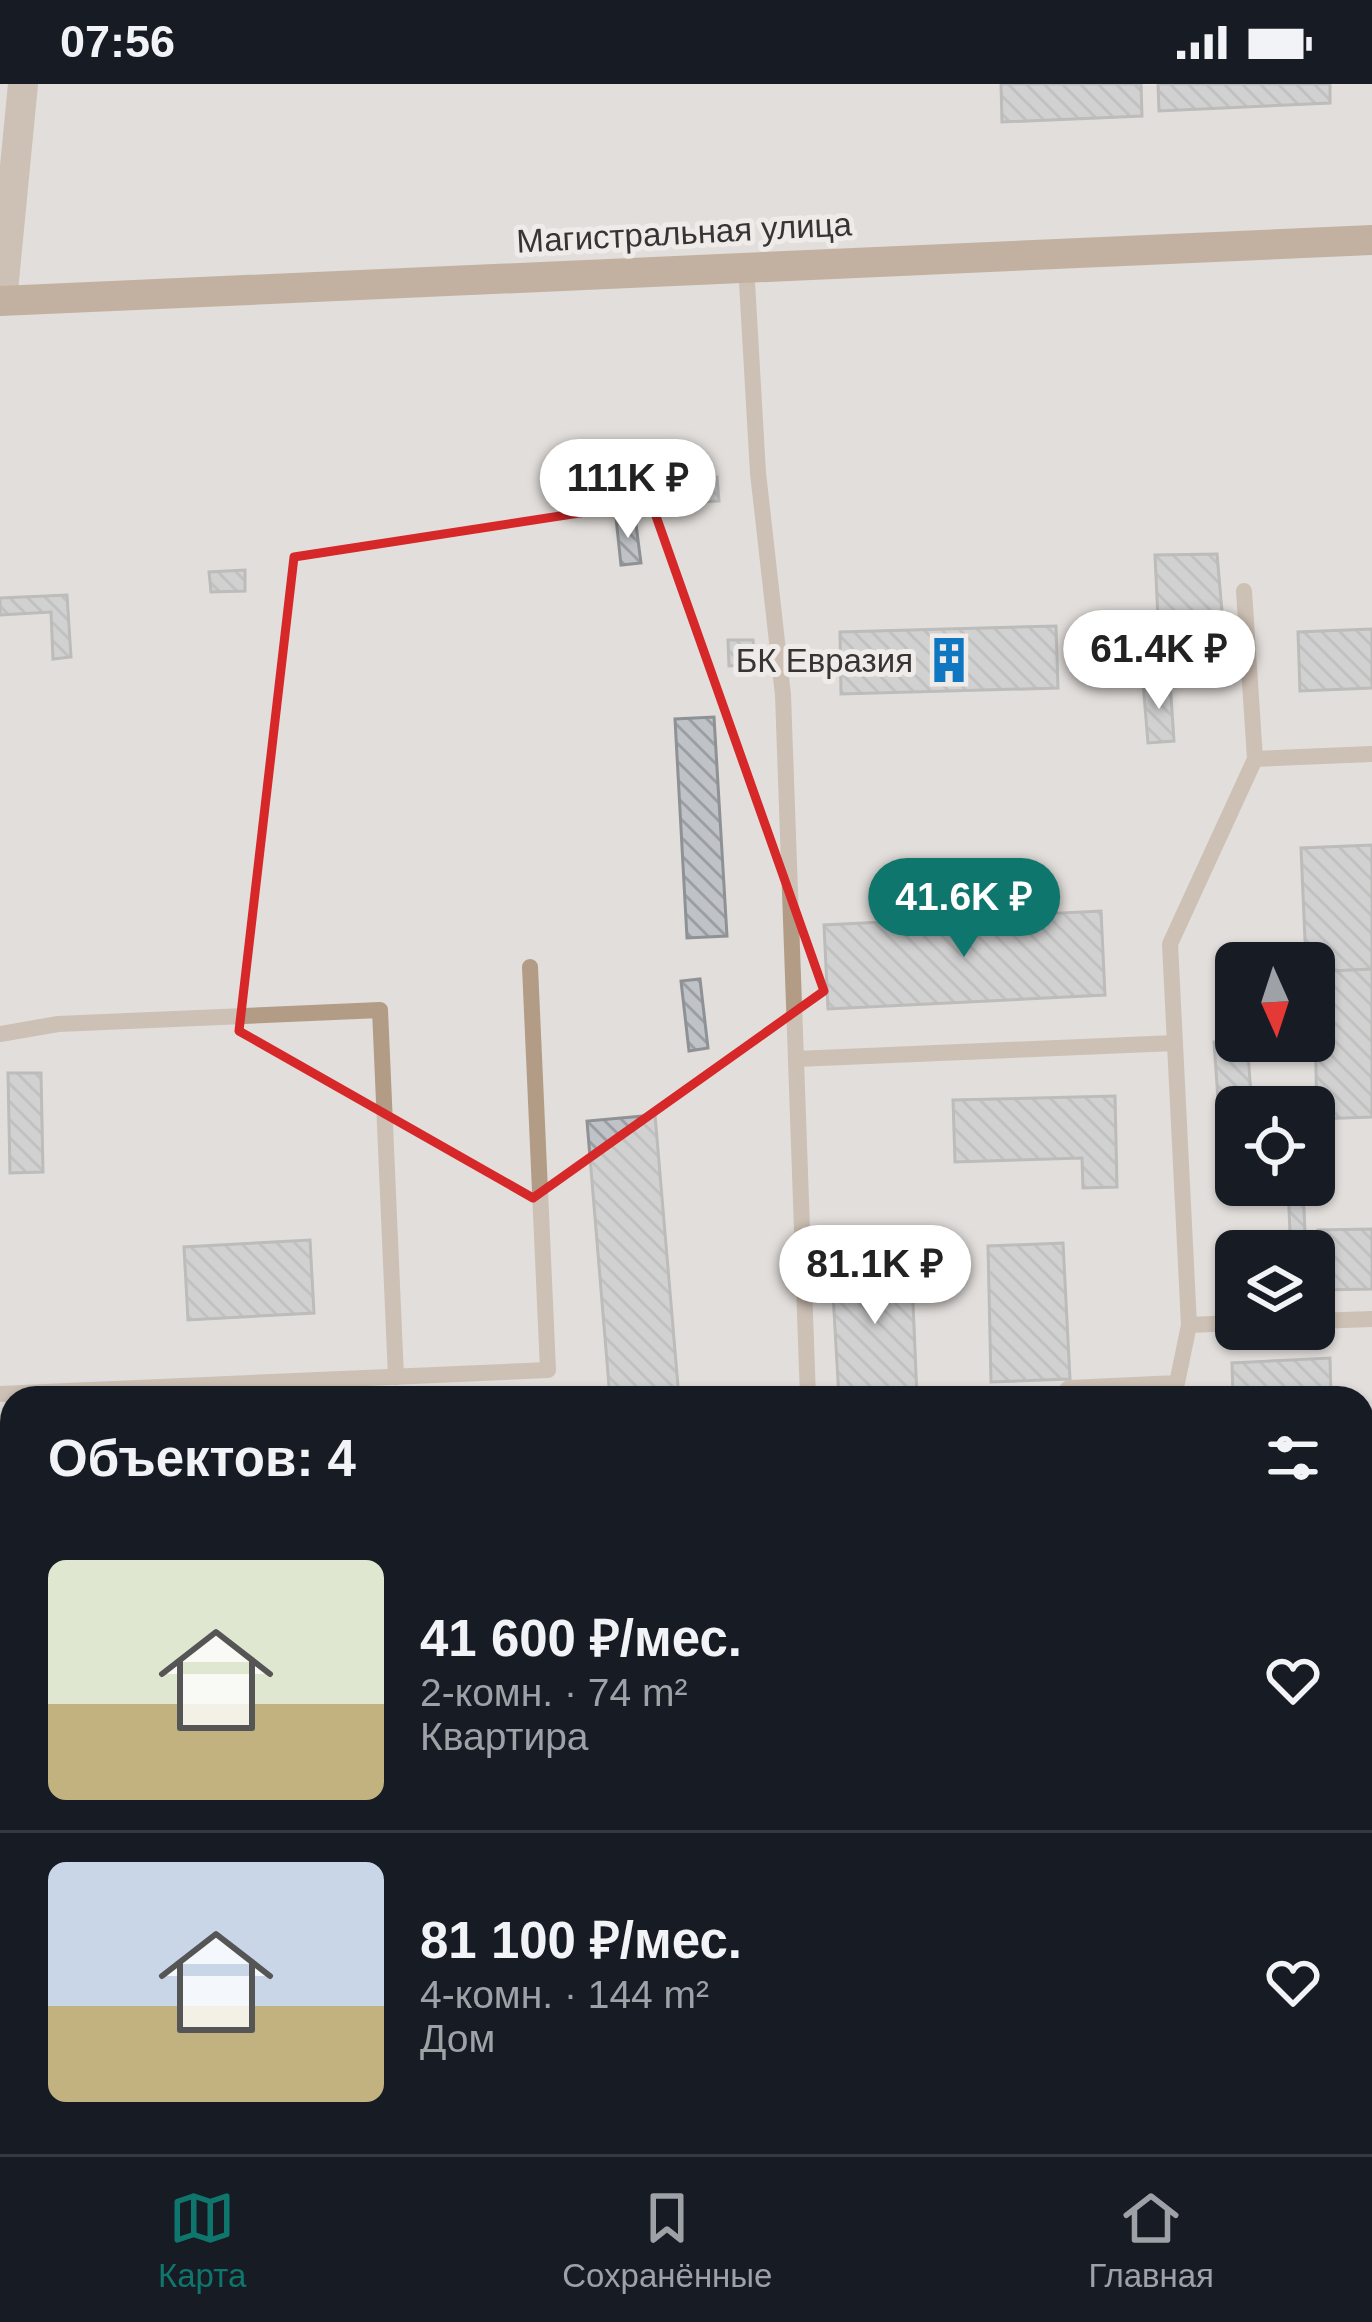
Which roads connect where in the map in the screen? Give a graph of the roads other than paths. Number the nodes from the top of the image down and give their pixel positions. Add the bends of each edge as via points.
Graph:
1 (23, 84) edge
2 (1372, 239) edge
3 (746, 265) junction
4 (1, 301) edge
5 (1244, 591) dead end
6 (1372, 754) edge
7 (1255, 759) junction
8 (530, 967) dead end
9 (0, 1034) edge
10 (1174, 1043) junction
11 (796, 1058) junction
12 (1372, 1319) edge
13 (1335, 1320) edge
14 (1215, 1324) edge
15 (1189, 1325) junction
16 (396, 1377) junction
17 (186, 1386) edge
18 (808, 1386) edge
19 (1112, 1386) edge

1 - 4 street
2 - 3 street, Магистральная улица
3 - 4 street, Магистральная улица
3 - 11 lane via 783,695
5 - 7 lane
6 - 7 lane
7 - 10 lane via 1170,944
8 - 16 lane via 548,1370
9 - 16 lane via 58,1024 380,1010
10 - 11 lane
10 - 15 lane
11 - 18 lane
12 - 13 lane
14 - 15 lane
15 - 19 lane via 1177,1383
16 - 17 lane

